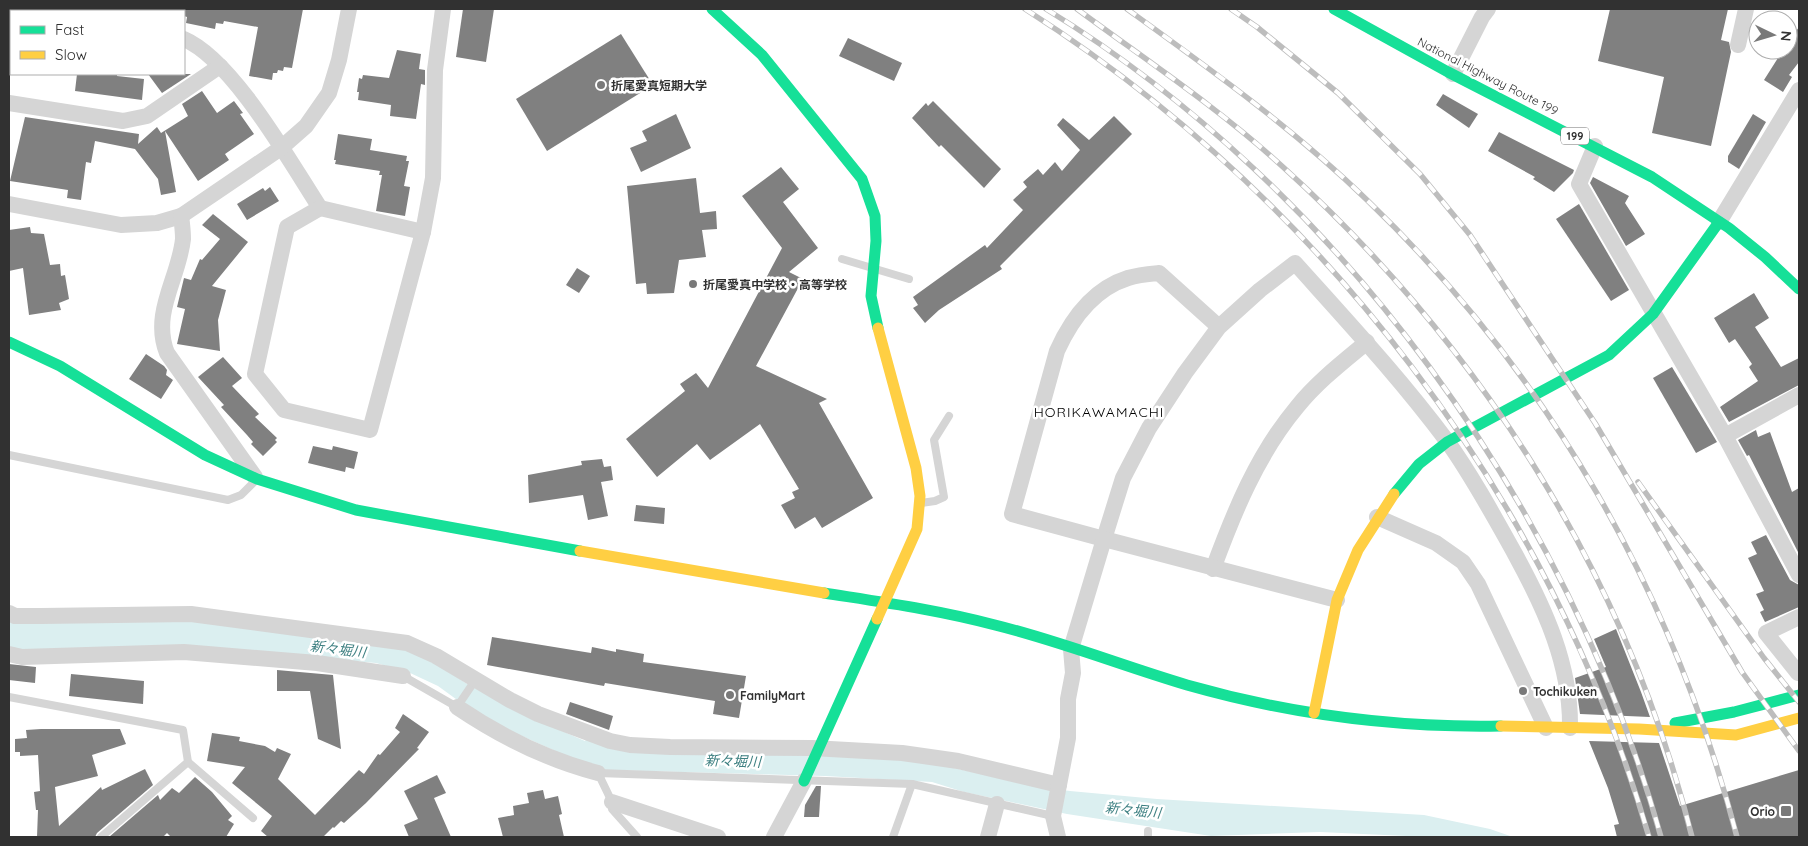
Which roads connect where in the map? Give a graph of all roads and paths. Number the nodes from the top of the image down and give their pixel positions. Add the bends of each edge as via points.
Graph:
1 (349, 9) edge
2 (443, 9) edge
3 (712, 9) edge
4 (1334, 9) edge
5 (1488, 9) edge
6 (1746, 9) edge
7 (185, 39) edge
8 (1738, 45) dead end
9 (220, 66) junction
10 (1453, 74) junction
11 (1798, 97) edge
12 (9, 103) edge
13 (1595, 146) junction
14 (281, 148) junction
15 (9, 204) edge
16 (320, 208) junction
17 (181, 216) junction
18 (1719, 222) junction
19 (423, 232) junction
20 (842, 259) dead end
21 (909, 279) dead end
22 (1799, 289) edge
23 (1653, 314) junction
24 (1219, 327) junction
25 (9, 342) edge
26 (1367, 342) junction
27 (1799, 395) edge
28 (949, 416) dead end
29 (1725, 436) junction
30 (1448, 442) junction
31 (9, 455) edge
32 (257, 479) junction
33 (922, 503) junction
34 (1377, 517) junction
35 (1104, 539) junction
36 (1213, 570) junction
37 (1799, 575) edge
38 (1337, 600) junction
39 (885, 603) junction
40 (9, 613) edge
41 (1799, 616) edge
42 (1071, 649) junction
43 (9, 654) edge
44 (1798, 673) dead end
45 (403, 676) joint
46 (476, 679) junction
47 (1799, 695) edge
48 (9, 697) edge
49 (457, 707) junction
50 (1314, 713) junction
51 (1799, 718) edge
52 (1546, 728) junction
53 (1570, 728) junction
54 (1639, 729) junction
55 (818, 750) junction
56 (188, 762) junction
57 (598, 773) junction
58 (805, 779) junction
59 (912, 784) junction
60 (1059, 787) junction
61 (612, 802) junction
62 (998, 804) junction
63 (1053, 814) junction
64 (253, 818) dead end
65 (101, 837) edge
66 (637, 837) edge
67 (718, 837) edge
68 (774, 837) edge
69 (893, 837) edge
70 (988, 837) edge
71 (1058, 837) edge

1 - 14 street via 340,60 329,94 306,126
2 - 19 street via 435,70 433,178
3 - 33 main road via 762,54 853,166 870,195 878,231 871,303 899,411 917,462
4 - 10 main road, National Highway Route 199 / 199
5 - 10 street
6 - 8 street
7 - 9 street
9 - 12 street via 147,116 134,120
9 - 14 street via 237,83
10 - 13 main road, National Highway Route 199 / 199
11 - 18 street
13 - 18 main road, National Highway Route 199 / 199 via 1657,179
13 - 23 street via 1579,184
14 - 16 street
14 - 17 street
15 - 17 street via 121,225 157,224
16 - 19 street
16 - 19 street via 287,227 255,374 284,410 299,415 370,430
17 - 32 street via 183,240 161,321 162,341 167,353
18 - 22 main road, National Highway Route 199 / 199 via 1780,269
18 - 23 main road
20 - 21 lane
23 - 29 street
23 - 30 main road via 1609,354 1588,368
24 - 26 street via 1295,263
24 - 35 street via 1150,428 1123,478
24 - 35 street via 1159,273 1128,278 1110,287 1081,310 1066,330 1057,351 1012,514
25 - 32 main road via 60,366 205,455
26 - 30 street
26 - 36 street via 1297,406 1267,448 1246,486
27 - 29 street
28 - 33 lane via 934,440 944,497
29 - 37 street
30 - 34 main road via 1420,464
30 - 53 street via 1504,533 1542,604 1557,641
31 - 32 lane via 228,500 241,495
32 - 39 main road via 356,510
33 - 39 main road via 918,529
34 - 38 main road via 1358,550
34 - 52 street via 1436,543 1463,562 1478,584
35 - 36 street
35 - 42 street
36 - 38 street
38 - 50 main road
39 - 42 main road via 997,626
39 - 55 main road
40 - 46 street via 15,616 191,614 407,643
41 - 44 street via 1766,633
42 - 50 main road via 1187,686
42 - 60 street via 1073,672 1068,699 1068,738
43 - 45 street via 22,657 184,652 317,663
45 - 49 lane
46 - 49 lane
46 - 55 street via 538,714 610,741 670,747
47 - 54 main road via 1734,712
48 - 56 lane via 183,730
49 - 57 street via 490,729 573,767
50 - 52 main road via 1440,727
51 - 54 main road via 1736,735
52 - 53 main road
53 - 54 main road
55 - 58 main road
55 - 60 street via 921,755
56 - 64 lane
56 - 65 lane
57 - 58 lane
57 - 61 lane
58 - 59 lane
58 - 68 street
59 - 62 lane
59 - 69 lane
60 - 63 street
61 - 66 lane via 612,809
61 - 67 street
62 - 63 lane
62 - 70 street
63 - 71 street

